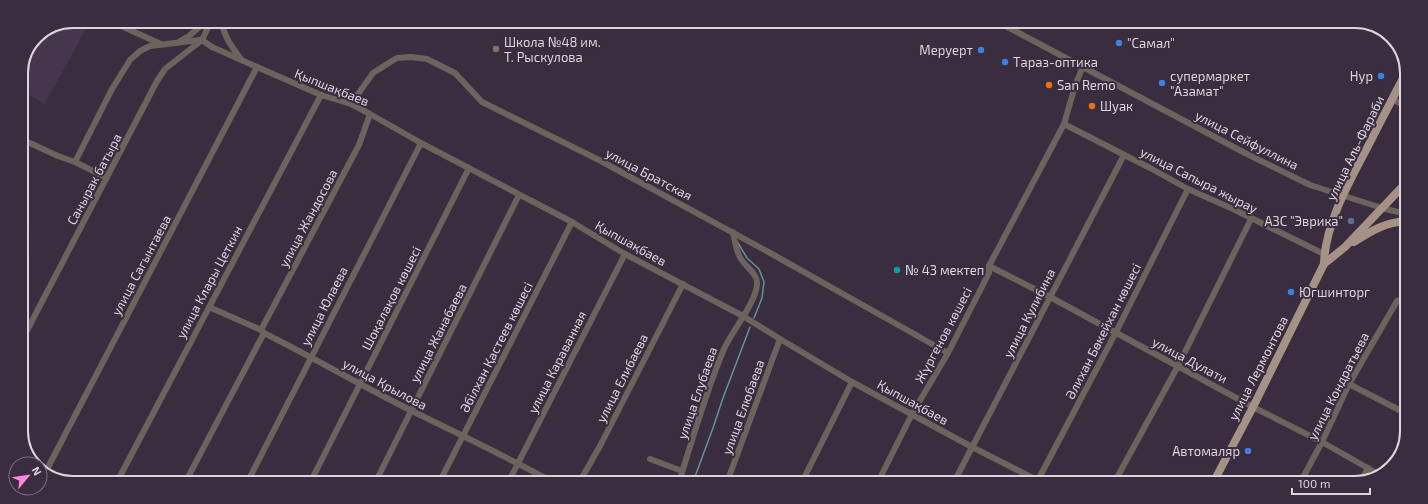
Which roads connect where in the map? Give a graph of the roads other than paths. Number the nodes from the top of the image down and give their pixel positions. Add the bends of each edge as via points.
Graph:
1 (126, 28) edge
2 (198, 28) edge
3 (208, 28) edge
4 (222, 28) edge
5 (1010, 28) edge
6 (202, 40) junction
7 (178, 42) junction
8 (161, 44) junction
9 (242, 60) junction
10 (1083, 66) junction
11 (257, 67) junction
12 (1400, 84) edge
13 (320, 95) junction
14 (1392, 99) junction
15 (1400, 103) edge
16 (351, 104) junction
17 (370, 114) junction
18 (1064, 124) junction
19 (28, 142) edge
20 (421, 143) junction
21 (1124, 155) junction
22 (75, 162) junction
23 (469, 168) junction
24 (107, 178) junction
25 (1188, 189) junction
26 (1400, 189) edge
27 (520, 195) junction
28 (1343, 196) junction
29 (1382, 208) junction
30 (1400, 212) edge
31 (1251, 219) junction
32 (572, 222) junction
33 (1400, 222) edge
34 (734, 232) junction
35 (1345, 247) junction
36 (625, 254) junction
37 (1324, 254) junction
38 (1324, 264) junction
39 (989, 266) junction
40 (683, 284) junction
41 (1050, 296) junction
42 (1400, 300) edge
43 (209, 307) junction
44 (743, 316) junction
45 (28, 329) edge
46 (262, 332) junction
47 (1116, 332) junction
48 (780, 339) junction
49 (948, 353) junction
50 (311, 357) junction
51 (1178, 366) junction
52 (852, 382) junction
53 (359, 383) junction
54 (1349, 384) junction
55 (1253, 407) junction
56 (411, 410) junction
57 (1400, 410) edge
58 (912, 414) junction
59 (463, 435) junction
60 (1322, 442) junction
61 (972, 447) junction
62 (650, 459) dead end
63 (518, 463) junction
64 (48, 466) edge
65 (1368, 468) junction
66 (682, 471) junction
67 (1375, 472) edge
68 (1364, 475) edge
69 (120, 476) edge
70 (189, 476) edge
71 (251, 476) edge
72 (313, 476) edge
73 (378, 476) edge
74 (442, 476) edge
75 (512, 476) edge
76 (542, 476) edge
77 (583, 476) edge
78 (681, 476) edge
79 (729, 476) edge
80 (805, 476) edge
81 (881, 476) edge
82 (957, 476) edge
83 (1028, 476) edge
84 (1042, 476) edge
85 (1117, 476) edge
86 (1217, 476) edge
87 (1304, 476) edge

1 - 8 street
2 - 7 street
3 - 6 street
4 - 9 street via 231,47
5 - 10 street, улица Сейфуллина
6 - 7 street
6 - 9 street, Қыпшақбаев
6 - 24 street, Санырак батыра via 165,69
7 - 8 street
8 - 22 street via 140,51 130,60 112,89
9 - 11 street, Қыпшақбаев
10 - 18 street, Жүргенов көшесі
10 - 28 street, улица Сейфуллина via 1245,153 1310,185
11 - 13 street, Қыпшақбаев
11 - 64 street, улица Сагынтаева
12 - 14 main road, улица Аль-Фараби
13 - 16 street, Қыпшақбаев
13 - 43 street, улица Клары Цеткин
14 - 15 street
14 - 28 main road, улица Аль-Фараби
16 - 17 street, Қыпшақбаев
16 - 34 street, улица Братская via 373,73 397,58 427,59 455,73 482,102 599,160
17 - 20 street, Қыпшақбаев
17 - 46 street, улица Жандосова via 359,145
18 - 21 street, улица Сапыра жырау
18 - 39 street, Жүргенов көшесі
19 - 22 street
20 - 23 street, Қыпшақбаев
20 - 50 street, улица Юлаева
21 - 25 street, улица Сапыра жырау
21 - 41 street, улица Кулибина
22 - 24 street
23 - 27 street, Қыпшақбаев
23 - 53 street, Шоқалақов көшесі
24 - 45 street, Санырак батыра
25 - 31 street, улица Сапыра жырау
25 - 47 street, Әлихан Бөкейхан көшесі
26 - 29 main road
27 - 32 street, Қыпшақбаев
27 - 56 street, улица Жанабаева
28 - 29 street, улица Сейфуллина
28 - 37 main road, улица Аль-Фараби
29 - 30 street, улица Сейфуллина
29 - 35 main road
31 - 37 street, улица Сапыра жырау
31 - 51 street
32 - 36 street, Қыпшақбаев
32 - 59 street, Әбілхан Қастеев көшесі
33 - 35 main road via 1380,227
34 - 44 street, улица Елубаева via 741,259 754,274 757,282 756,291
34 - 49 street, улица Братская
35 - 38 main road
36 - 40 street, Қыпшақбаев
36 - 63 street, улица Караванная
37 - 38 main road, улица Аль-Фараби
38 - 55 main road, улица Лермонтова
39 - 41 street, улица Дулати
39 - 49 street, Жүргенов көшесі via 989,272
40 - 44 street, Қыпшақбаев
40 - 77 street, улица Елибаева
41 - 47 street, улица Дулати
41 - 61 street, улица Кулибина
42 - 54 street, улица Кондратьева via 1397,301
43 - 46 street, улица Крылова
43 - 69 street, улица Клары Цеткин
44 - 48 street, Қыпшақбаев
44 - 66 street, улица Елубаева via 724,348
46 - 50 street, улица Крылова
46 - 70 street, улица Жандосова
47 - 51 street, улица Дулати
47 - 84 street, Әлихан Бөкейхан көшесі
48 - 52 street, Қыпшақбаев
48 - 79 street, улица Елюбаева
49 - 58 street, Жүргенов көшесі
50 - 53 street, улица Крылова
50 - 71 street, улица Юлаева
51 - 55 street, улица Дулати
51 - 85 street
52 - 58 street, Қыпшақбаев
52 - 80 street
53 - 56 street, улица Крылова
53 - 72 street, Шоқалақов көшесі
54 - 57 street
54 - 60 street, улица Кондратьева
55 - 60 street, улица Дулати
55 - 86 main road, улица Лермонтова
56 - 59 street, улица Крылова
56 - 73 street, улица Жанабаева
58 - 61 street, Қыпшақбаев
58 - 81 street, Жүргенов көшесі
59 - 63 street, улица Крылова
59 - 74 street, Әбілхан Қастеев көшесі
60 - 65 street, улица Дулати
60 - 87 street, улица Кондратьева
61 - 82 street, улица Кулибина
61 - 83 street, Қыпшақбаев
62 - 66 street
63 - 75 street, улица Караванная
63 - 76 street, улица Крылова
65 - 67 street, улица Дулати
65 - 68 street
66 - 78 street, улица Елубаева

